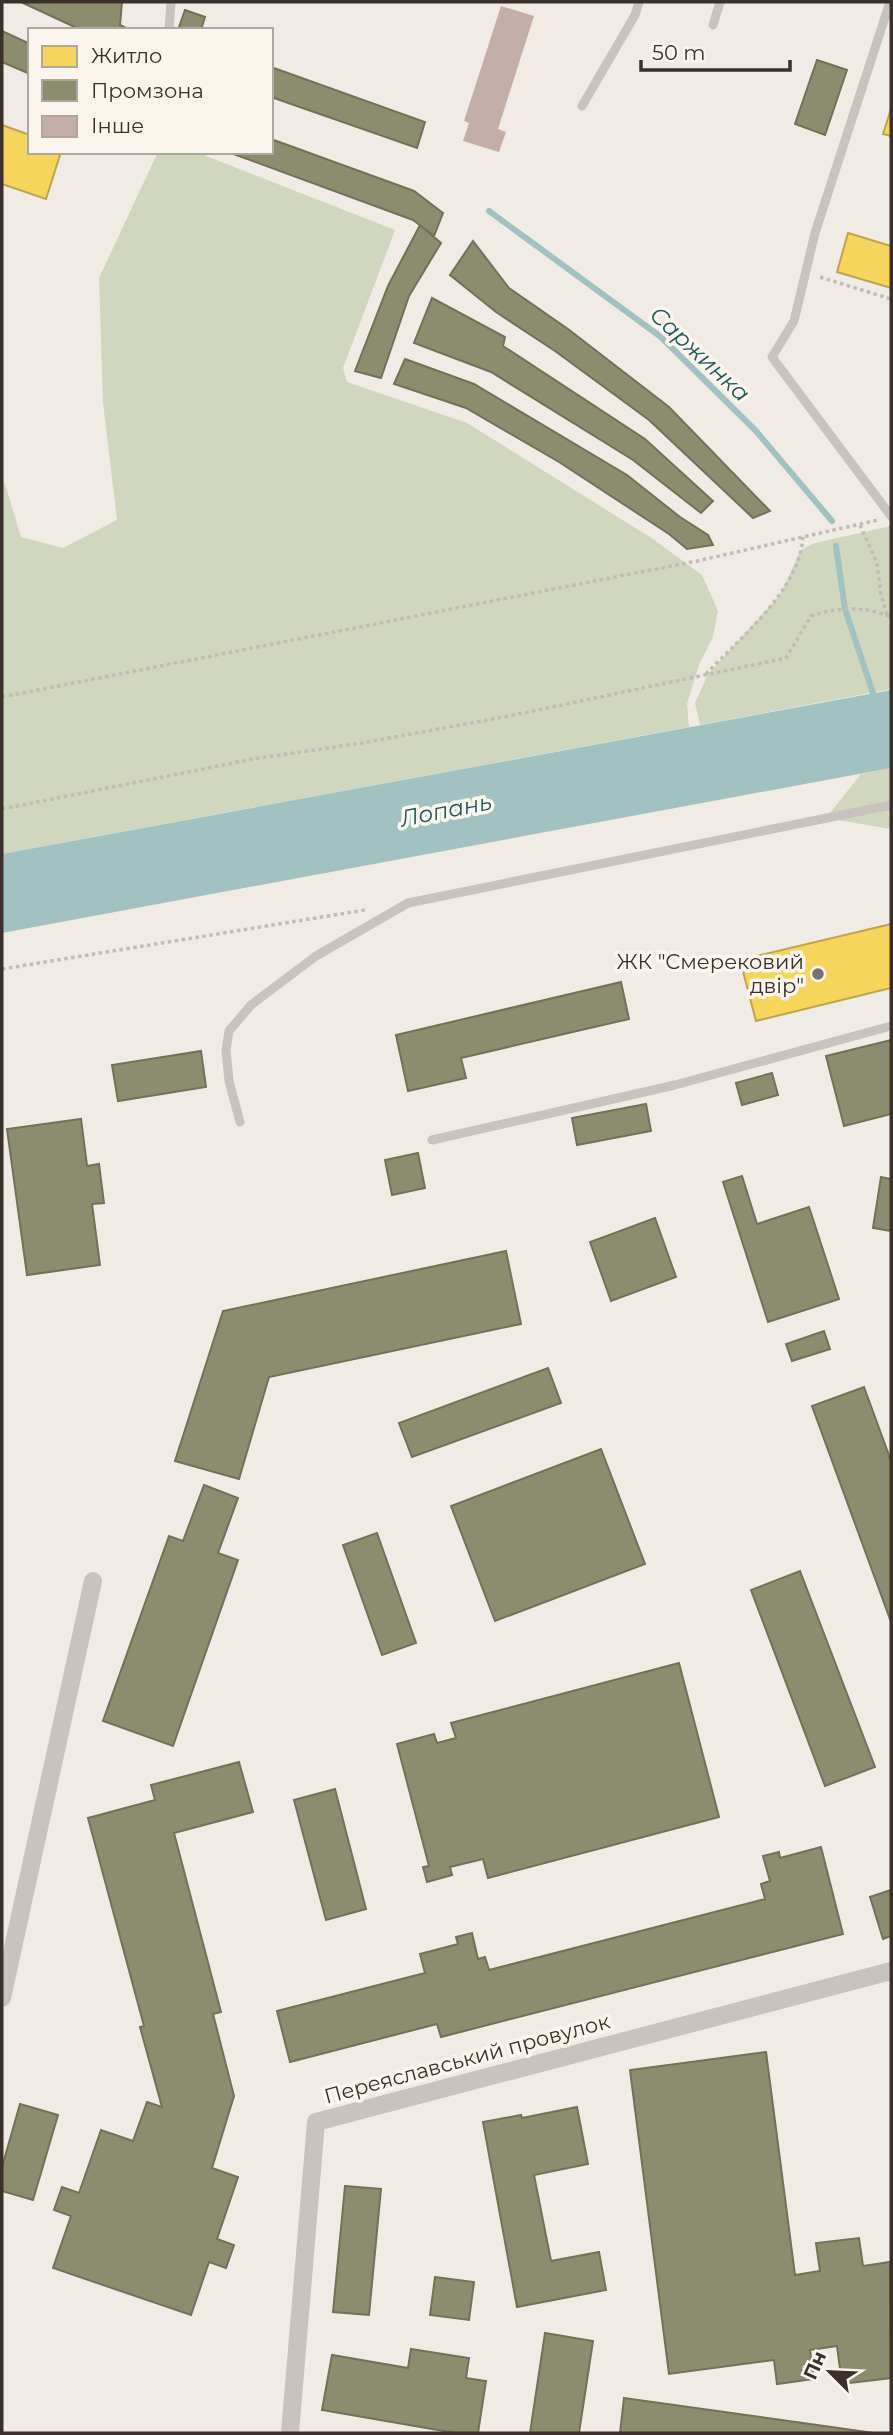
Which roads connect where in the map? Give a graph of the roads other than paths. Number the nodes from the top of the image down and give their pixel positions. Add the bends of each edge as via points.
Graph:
1 (171, 2) edge
2 (639, 2) edge
3 (720, 2) edge
4 (890, 2) edge
5 (713, 25) dead end
6 (169, 28) edge
7 (582, 106) dead end
8 (890, 516) edge
9 (891, 805) edge
10 (891, 1027) edge
11 (240, 1122) dead end
12 (432, 1140) dead end
13 (93, 1581) dead end
14 (891, 1971) edge
15 (2, 1998) edge
16 (290, 2433) edge

1 - 6 lane
2 - 7 lane
3 - 5 lane
4 - 8 lane via 815,233 794,321 772,357
9 - 11 lane via 408,903 316,957 251,1005 229,1031 229,1081
10 - 12 lane via 675,1085
13 - 15 street
14 - 16 street, Переяславський провулок via 316,2122

